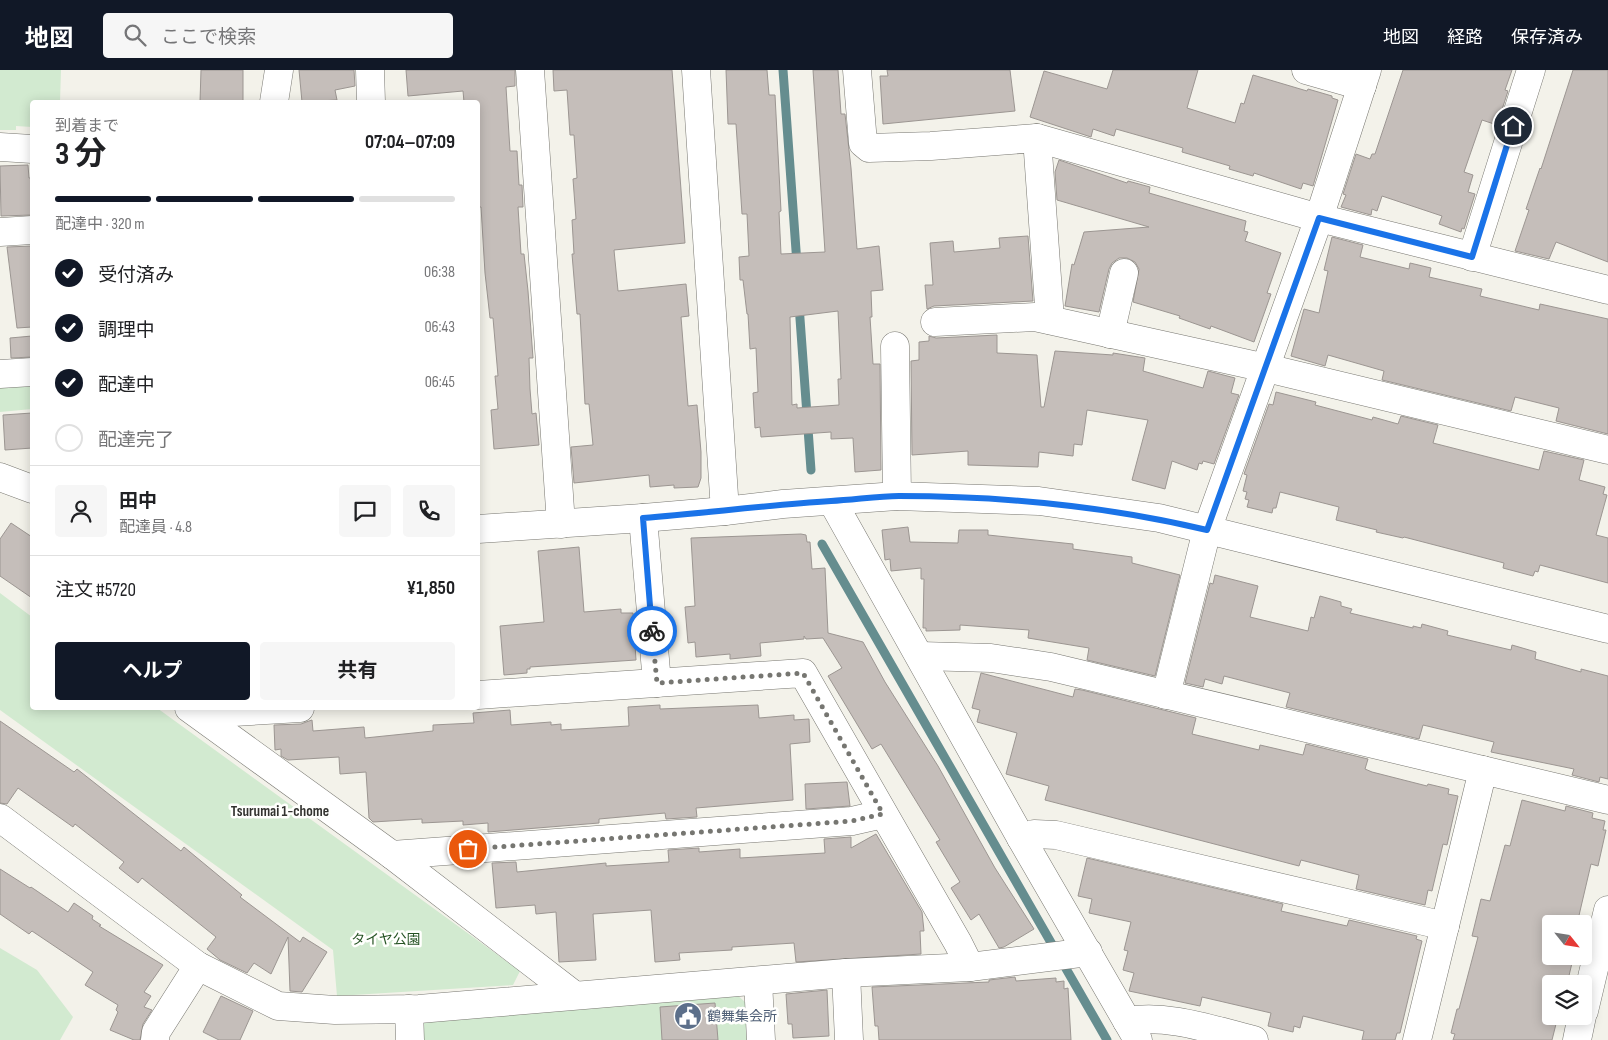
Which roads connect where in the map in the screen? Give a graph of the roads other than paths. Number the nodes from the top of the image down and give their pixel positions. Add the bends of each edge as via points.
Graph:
1 (279, 70) edge
2 (370, 70) edge
3 (530, 70) edge
4 (696, 70) edge
5 (857, 70) edge
6 (1306, 70) edge
7 (1531, 70) edge
8 (1365, 78) edge
9 (274, 100) edge
10 (371, 100) edge
11 (1037, 138) junction
12 (0, 147) edge
13 (30, 149) edge
14 (1319, 218) junction
15 (30, 230) edge
16 (0, 232) edge
17 (1472, 257) junction
18 (1124, 273) dead end
19 (1608, 290) edge
20 (1050, 320) junction
21 (935, 322) dead end
22 (1110, 334) junction
23 (895, 346) dead end
24 (1266, 368) junction
25 (30, 372) edge
26 (0, 374) edge
27 (1608, 450) edge
28 (0, 477) edge
29 (30, 488) edge
30 (898, 496) junction
31 (832, 501) junction
32 (726, 511) junction
33 (643, 518) junction
34 (561, 524) junction
35 (480, 529) edge
36 (1207, 530) junction
37 (1608, 629) edge
38 (921, 656) junction
39 (657, 683) junction
40 (1166, 694) junction
41 (480, 695) edge
42 (229, 710) edge
43 (194, 711) edge
44 (1483, 770) junction
45 (1608, 800) edge
46 (883, 814) junction
47 (0, 818) edge
48 (1022, 838) junction
49 (392, 855) junction
50 (1608, 910) edge
51 (1445, 926) junction
52 (1088, 952) junction
53 (198, 966) junction
54 (970, 967) junction
55 (846, 973) junction
56 (1592, 977) edge
57 (758, 981) junction
58 (574, 995) junction
59 (408, 1009) junction
60 (1580, 1025) edge
61 (1133, 1031) edge
62 (155, 1040) edge
63 (410, 1040) edge
64 (761, 1040) edge
65 (849, 1040) edge
66 (1254, 1040) edge
67 (1416, 1040) edge
68 (1577, 1040) edge

1 - 9 street
2 - 10 street
3 - 34 street
4 - 32 street
5 - 11 street via 863,143 869,148
6 - 8 street
7 - 17 street
8 - 14 street
11 - 14 street
11 - 20 street
12 - 13 street
14 - 17 street
14 - 24 street
15 - 16 street
17 - 19 street
18 - 22 street
20 - 21 street via 1035,317
20 - 22 street
22 - 24 street
23 - 30 street
24 - 27 street
24 - 36 street
25 - 26 street
28 - 29 street
30 - 31 street
30 - 36 street via 1039,501 1159,518
31 - 32 street
31 - 38 street
32 - 33 street
33 - 34 street
33 - 39 street
34 - 35 street
36 - 37 street
36 - 40 street
38 - 40 street via 991,658 1051,667
38 - 48 street
39 - 41 street
39 - 46 street via 803,673
40 - 44 street
42 - 43 street
43 - 49 street
44 - 45 street
44 - 51 street
46 - 49 street via 852,821
46 - 54 street
47 - 53 street
48 - 51 street via 1034,834 1056,835
48 - 52 street
49 - 58 street
50 - 56 street
51 - 67 street
52 - 54 street
52 - 61 street
53 - 59 street via 278,1006 335,1010
53 - 62 street via 156,1032
54 - 55 street
55 - 57 street
55 - 65 street
57 - 58 street
57 - 64 street
58 - 59 street
59 - 63 street
60 - 68 street
61 - 66 street via 1147,1018 1166,1019

